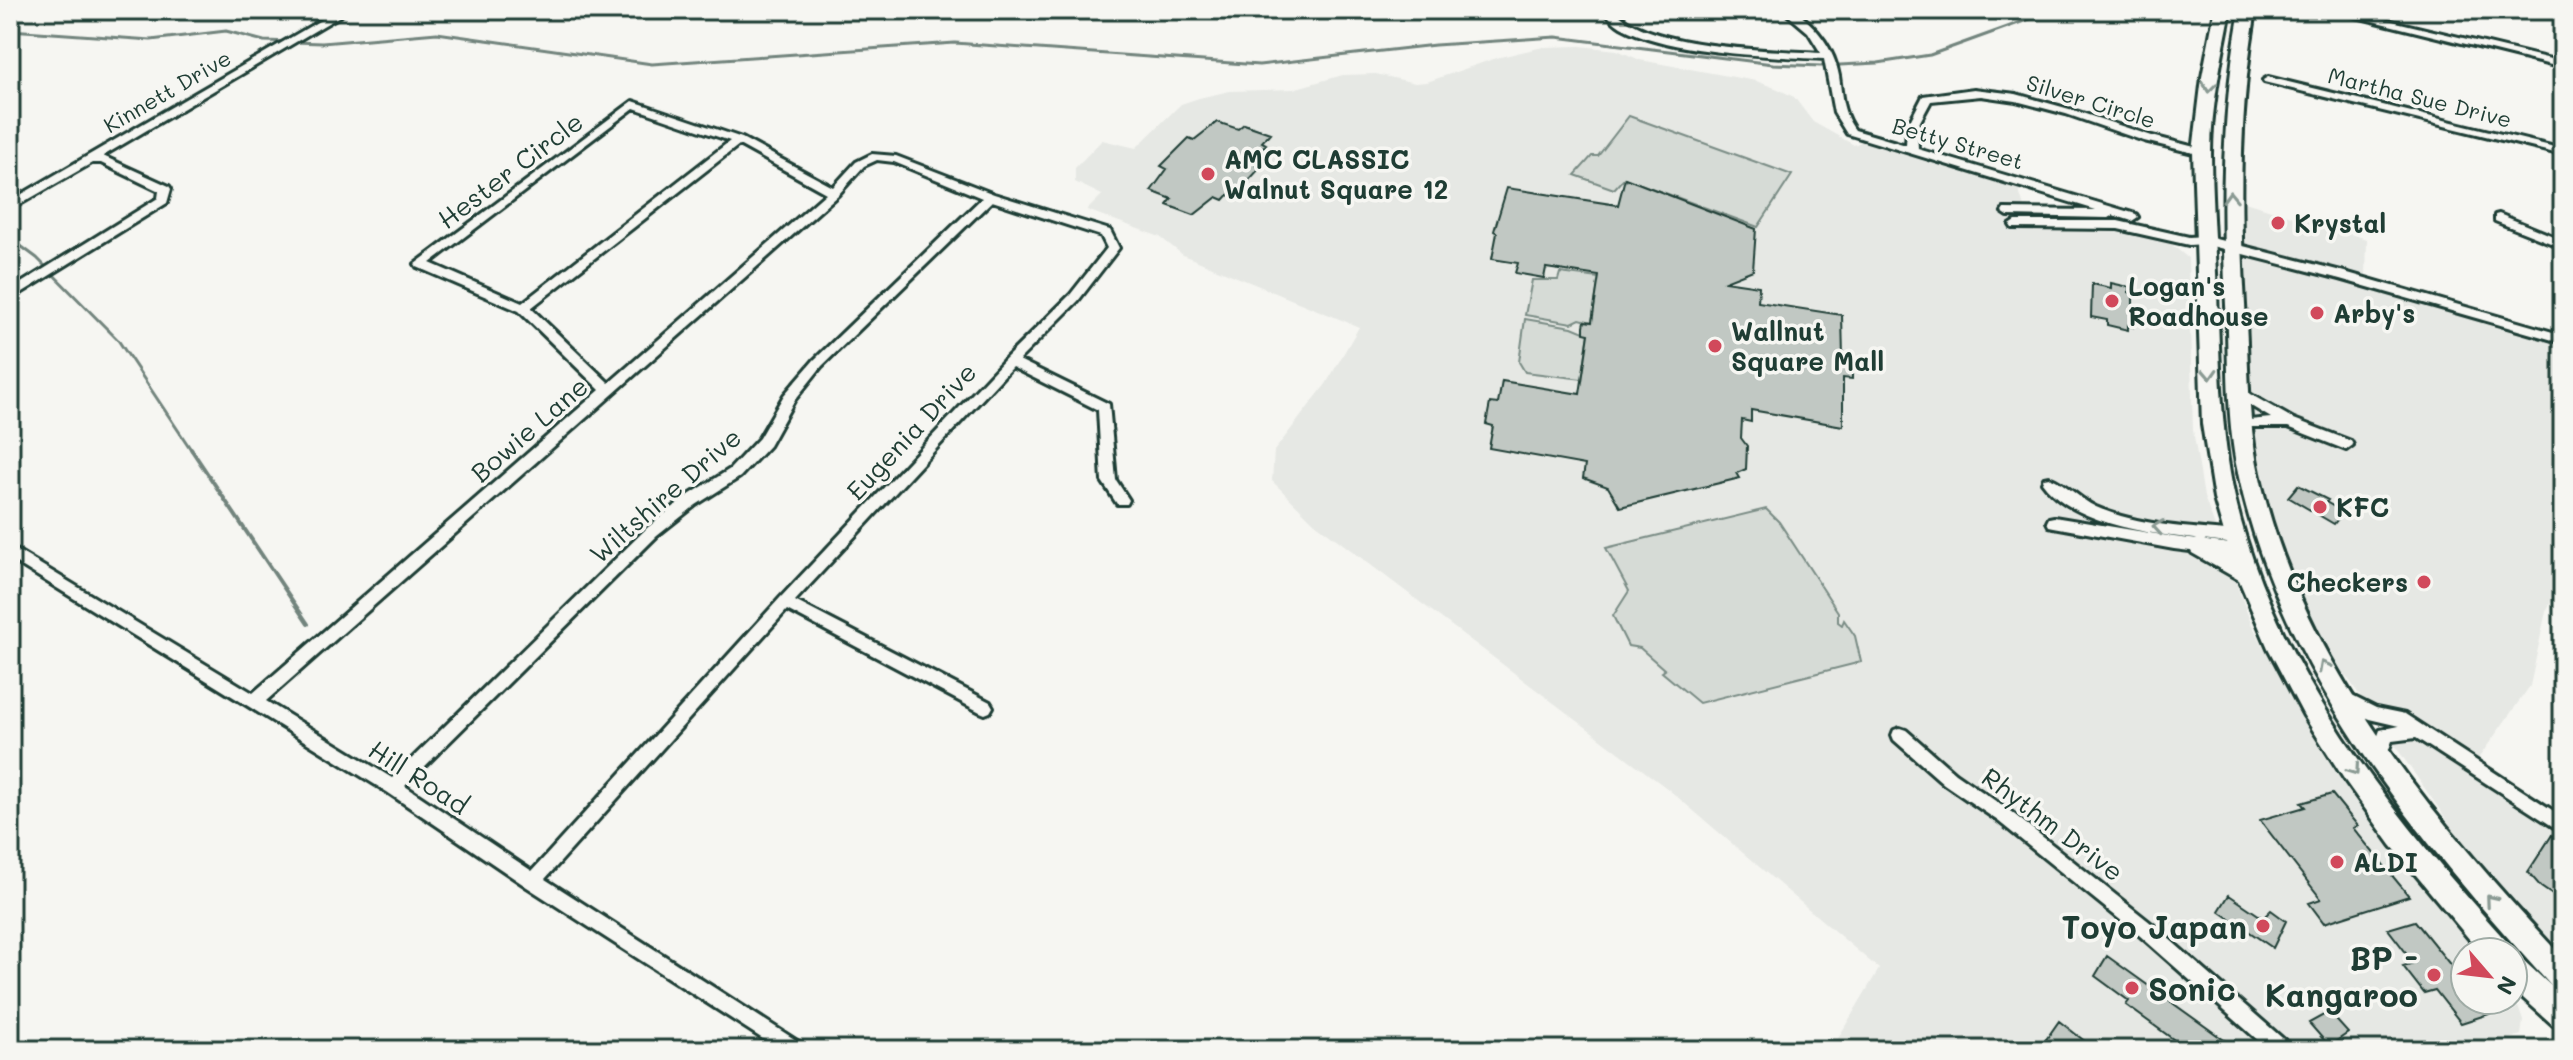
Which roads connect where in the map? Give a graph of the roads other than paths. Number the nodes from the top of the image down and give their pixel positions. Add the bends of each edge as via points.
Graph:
1 (345, 10) edge
2 (1608, 10) edge
3 (1787, 10) edge
4 (2223, 10) edge
5 (2248, 10) edge
6 (2333, 10) edge
7 (1827, 56) junction
8 (2563, 65) edge
9 (2268, 80) dead end
10 (738, 140) junction
11 (1912, 150) junction
12 (2202, 152) junction
13 (2563, 152) edge
14 (91, 159) junction
15 (834, 192) junction
16 (990, 197) junction
17 (10, 206) edge
18 (2008, 212) dead end
19 (2132, 217) junction
20 (2499, 218) dead end
21 (2016, 225) dead end
22 (2204, 240) junction
23 (2563, 244) edge
24 (2232, 247) junction
25 (10, 296) edge
26 (523, 308) junction
27 (2563, 339) edge
28 (1010, 361) junction
29 (609, 391) junction
30 (2241, 394) junction
31 (2289, 422) junction
32 (2243, 424) junction
33 (2346, 445) dead end
34 (2049, 482) dead end
35 (1122, 500) dead end
36 (2054, 522) dead end
37 (2237, 544) junction
38 (2200, 547) junction
39 (10, 552) edge
40 (2249, 575) junction
41 (785, 602) junction
42 (2343, 697) junction
43 (254, 702) junction
44 (985, 707) dead end
45 (2415, 731) junction
46 (1900, 735) dead end
47 (2379, 755) junction
48 (393, 787) junction
49 (2563, 826) edge
50 (533, 881) junction
51 (2484, 936) edge
52 (2563, 978) edge
53 (2529, 987) edge
54 (2563, 1015) edge
55 (796, 1050) edge
56 (2283, 1050) edge

1 - 14 street, Kinnett Drive
2 - 7 street via 1624,25 1663,37 1764,53
3 - 7 street, Betty Street via 1811,30
4 -> 12 main road
24 -> 5 main road via 2230,144
6 - 8 street
7 - 11 street, Betty Street via 1844,125 1851,132
9 - 13 street, Martha Sue Drive
10 - 15 street, Hester Circle
10 - 26 street
10 - 26 street, Hester Circle via 633,104 421,264
11 - 12 street, Silver Circle via 1912,127 1927,98 1985,93 2035,100 2164,145
11 - 19 street, Betty Street
12 - 22 main road
14 - 17 street, Kinnett Drive
14 - 25 street via 165,189 163,200
15 - 16 street, Eugenia Drive via 860,164 876,156
15 - 29 street, Bowie Lane
16 - 28 street, Eugenia Drive via 1106,233 1113,248 1074,298
16 - 48 street, Wiltshire Drive via 818,363 789,398 764,442 735,473 652,532
18 - 19 street
19 - 22 street
20 - 23 street
21 - 22 street via 2118,225
22 - 24 street
22 -> 37 main road via 2216,464
24 - 27 street
24 - 30 main road
26 - 29 street, Hester Circle
28 - 35 street via 1104,407 1109,481
28 - 41 street, Eugenia Drive
29 - 43 street, Bowie Lane
30 - 31 street
30 - 32 main road
31 - 32 street
31 - 33 street
42 -> 32 main road via 2276,565 2249,472
37 -> 34 street via 2101,516 2076,506
36 - 38 street
37 - 38 street
37 - 40 main road
38 - 40 main road
39 - 43 street, Hill Road
40 -> 51 main road via 2282,651 2340,751 2416,856
41 - 44 street
41 - 50 street, Eugenia Drive
42 - 45 street via 2374,714 2400,719
42 - 47 main road
43 - 48 street, Hill Road
45 - 47 street via 2386,735
45 - 49 street
46 - 56 street, Rhythm Drive via 2145,929
52 -> 47 main road via 2452,853
48 - 50 street, Hill Road
50 - 55 street, Hill Road
53 - 54 main road

